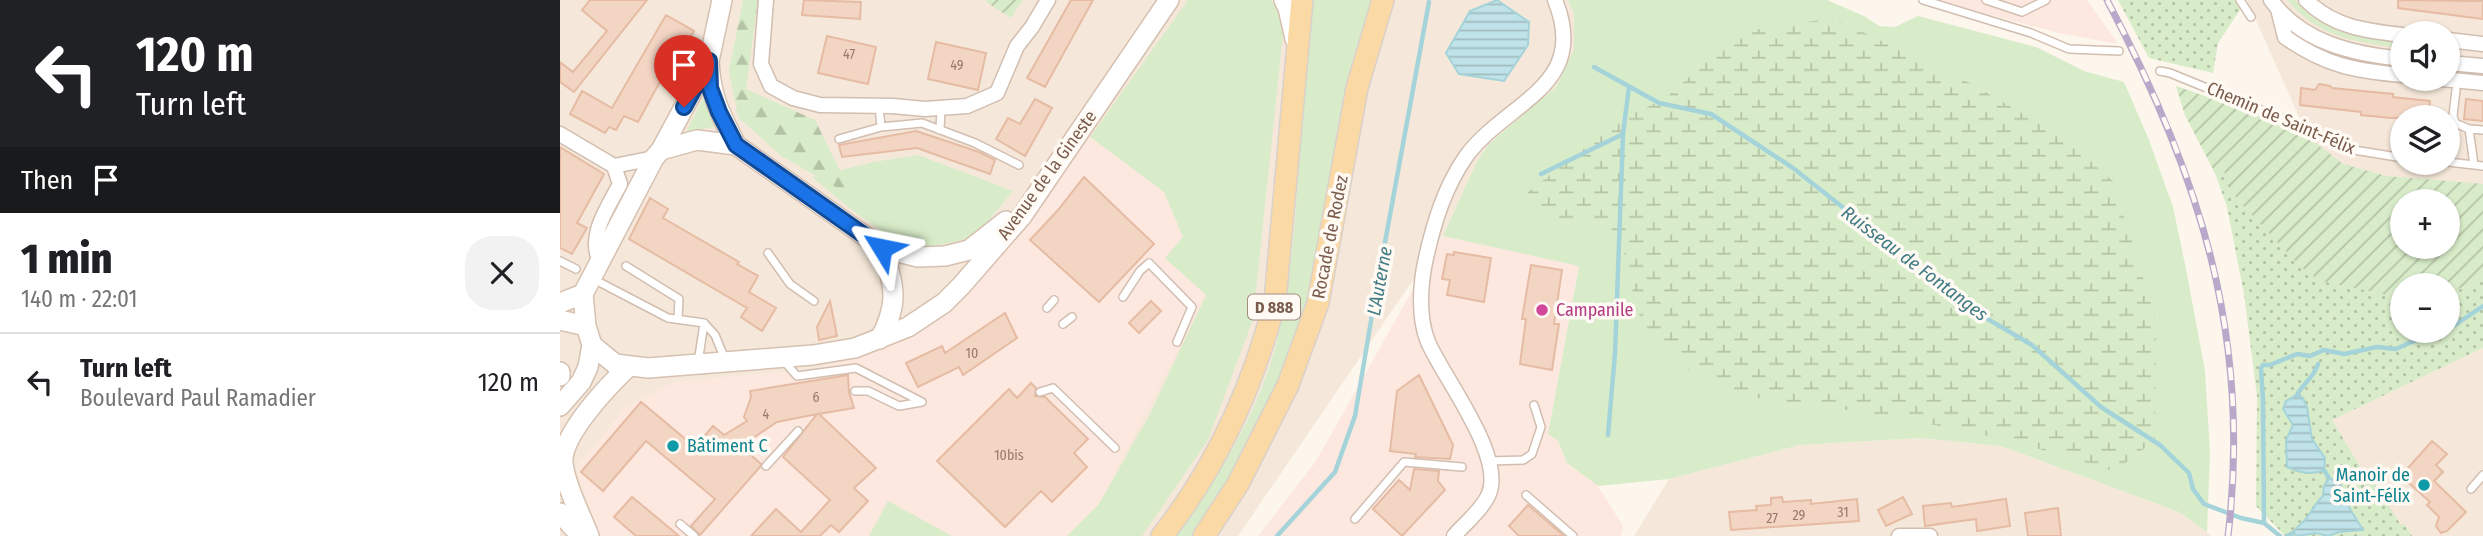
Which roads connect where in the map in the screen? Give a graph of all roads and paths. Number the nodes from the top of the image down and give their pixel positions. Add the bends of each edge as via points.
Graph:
1 (722, 0) edge
2 (766, 0) edge
3 (1048, 0) edge
4 (1283, 0) edge
5 (1302, 0) edge
6 (1383, 0) edge
7 (1555, 0) edge
8 (1923, 0) edge
9 (1986, 0) edge
10 (2046, 0) edge
11 (2240, 0) edge
12 (2306, 0) edge
13 (1165, 3) edge
14 (2274, 4) edge
15 (2252, 18) dead end
16 (2390, 33) edge
17 (2460, 41) edge
18 (2483, 44) edge
19 (1298, 51) junction
20 (2119, 51) dead end
21 (2390, 57) edge
22 (709, 61) junction
23 (2460, 64) edge
24 (2483, 66) edge
25 (2160, 71) dead end
26 (2390, 73) edge
27 (2460, 81) edge
28 (2483, 83) edge
29 (2456, 91) edge
30 (879, 106) junction
31 (942, 108) junction
32 (881, 127) junction
33 (2469, 129) junction
34 (940, 130) junction
35 (2483, 130) edge
36 (560, 134) edge
37 (839, 139) dead end
38 (736, 145) junction
39 (657, 154) junction
40 (2390, 156) edge
41 (633, 162) junction
42 (2460, 163) edge
43 (1018, 165) dead end
44 (2474, 165) junction
45 (614, 166) junction
46 (2483, 166) edge
47 (620, 184) junction
48 (882, 248) junction
49 (768, 253) dead end
50 (560, 261) edge
51 (600, 261) junction
52 (626, 266) dead end
53 (576, 269) dead end
54 (601, 284) dead end
55 (583, 294) junction
56 (1123, 297) dead end
57 (1054, 300) dead end
58 (814, 301) dead end
59 (560, 303) edge
60 (1047, 308) dead end
61 (1072, 317) dead end
62 (678, 319) junction
63 (560, 320) edge
64 (704, 323) junction
65 (1063, 324) dead end
66 (589, 335) junction
67 (880, 338) junction
68 (1177, 342) dead end
69 (781, 358) junction
70 (726, 362) junction
71 (698, 363) junction
72 (621, 366) junction
73 (855, 391) dead end
74 (1040, 392) dead end
75 (1534, 405) dead end
76 (560, 406) edge
77 (560, 431) edge
78 (798, 431) dead end
79 (1115, 448) dead end
80 (1490, 461) junction
81 (766, 466) dead end
82 (1462, 467) dead end
83 (2483, 475) edge
84 (2471, 489) dead end
85 (1526, 495) dead end
86 (560, 513) edge
87 (1354, 519) dead end
88 (680, 524) dead end
89 (581, 536) edge
90 (589, 536) edge
91 (694, 536) edge
92 (1162, 536) edge
93 (1205, 536) edge
94 (1454, 536) edge
95 (1573, 536) edge
96 (1907, 536) edge
97 (1930, 536) edge

1 - 22 main road
2 - 30 street via 761,64 771,86 820,105
3 - 31 street via 1017,46 997,93 967,106
4 - 19 main road
5 - 19 main road, D 888
6 - 93 main road, Rocade de Rodez / D 888 via 1357,88 1318,303 1288,385 1238,484
7 - 80 street via 1564,33 1564,51 1556,69 1538,92 1482,138 1455,174 1441,202 1423,269 1421,303 1427,340
8 - 20 lane via 2069,49
9 - 10 lane via 2022,12
11 - 15 lane
12 - 16 street via 2334,22
13 - 48 main road, Avenue de la Gineste via 1007,220 969,250 945,256 918,257
13 - 67 main road, Avenue de la Gineste via 1006,235 944,303 908,327
14 - 21 street via 2309,34 2332,46
14 - 26 street via 2283,39 2328,62
17 - 18 street
19 - 92 main road, D 888 via 1275,301 1266,337 1215,460
22 - 38 main road via 710,88
22 - 39 main road
23 - 24 street
25 - 40 lane, Chemin de Saint-Félix via 2347,149
27 - 28 street
29 - 33 lane via 2455,123
30 - 31 street
30 - 32 lane
31 - 34 lane
32 - 34 lane via 922,123
32 - 37 lane
33 - 35 lane
33 - 44 lane
34 - 43 lane
36 - 45 street
38 - 39 main road via 697,140
38 - 48 main road
39 - 41 street
39 - 51 main road
41 - 45 street
41 - 47 street
42 - 44 lane
44 - 46 lane
45 - 47 street
47 - 51 street via 596,234
48 - 67 main road via 894,286 890,319
49 - 58 lane via 790,284
50 - 53 lane
51 - 55 main road
52 - 62 lane via 679,299
54 - 62 lane via 658,314
55 - 59 main road
55 - 66 main road
56 - 68 lane via 1149,263 1192,307
57 - 60 lane
61 - 65 lane
62 - 64 lane
63 - 66 main road
64 - 70 lane via 715,335
64 - 71 lane
66 - 72 main road
66 - 76 main road via 588,367
67 - 69 main road, Avenue de la Gineste via 855,348
69 - 70 main road, Avenue de la Gineste
69 - 73 lane via 797,376 856,368 922,402 899,406 868,390
70 - 71 main road, Avenue de la Gineste
71 - 72 main road, Avenue de la Gineste
72 - 77 main road via 591,390
72 - 90 main road via 565,444 562,462
74 - 79 lane via 1053,388
75 - 80 lane via 1541,427 1532,454 1522,460
78 - 81 lane
80 - 94 street via 1493,479 1488,497
82 - 87 lane via 1404,462
83 - 84 lane
85 - 95 lane
86 - 89 main road
88 - 91 lane
96 - 97 street

